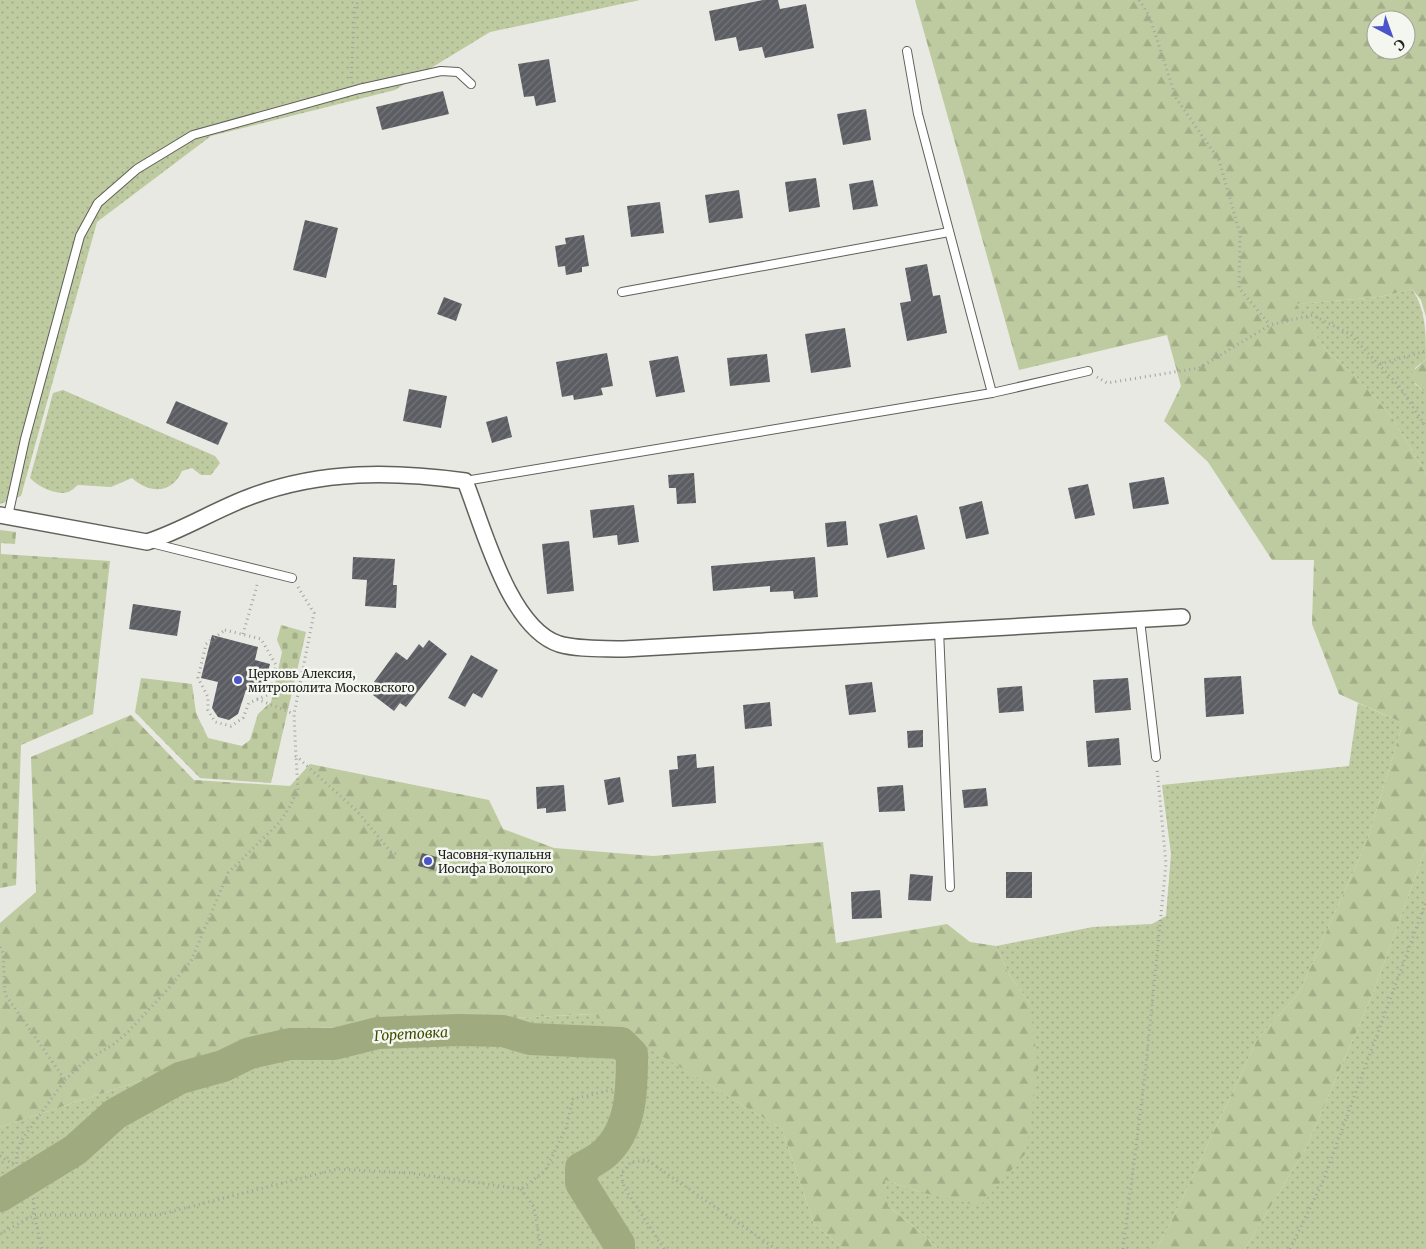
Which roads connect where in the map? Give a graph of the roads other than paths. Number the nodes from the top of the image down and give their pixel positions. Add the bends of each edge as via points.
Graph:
1 (907, 51) dead end
2 (471, 84) dead end
3 (949, 232) junction
4 (622, 292) dead end
5 (1088, 371) road end
6 (992, 392) junction
7 (466, 481) junction
8 (4, 515) edge
9 (147, 542) junction
10 (292, 578) road end
11 (1182, 617) dead end
12 (1140, 620) junction
13 (939, 630) junction
14 (1156, 757) road end
15 (950, 887) dead end

1 - 3 lane via 918,114
2 - 8 lane via 458,72 441,71 193,135 137,169 98,204 80,236
3 - 4 lane
3 - 6 lane
5 - 6 lane
6 - 7 lane
7 - 9 street via 384,473 324,478 252,496
7 - 13 street via 508,591 535,628 558,644 624,649
8 - 9 street
9 - 10 lane
11 - 12 street
12 - 13 street
12 - 14 lane
13 - 15 lane

